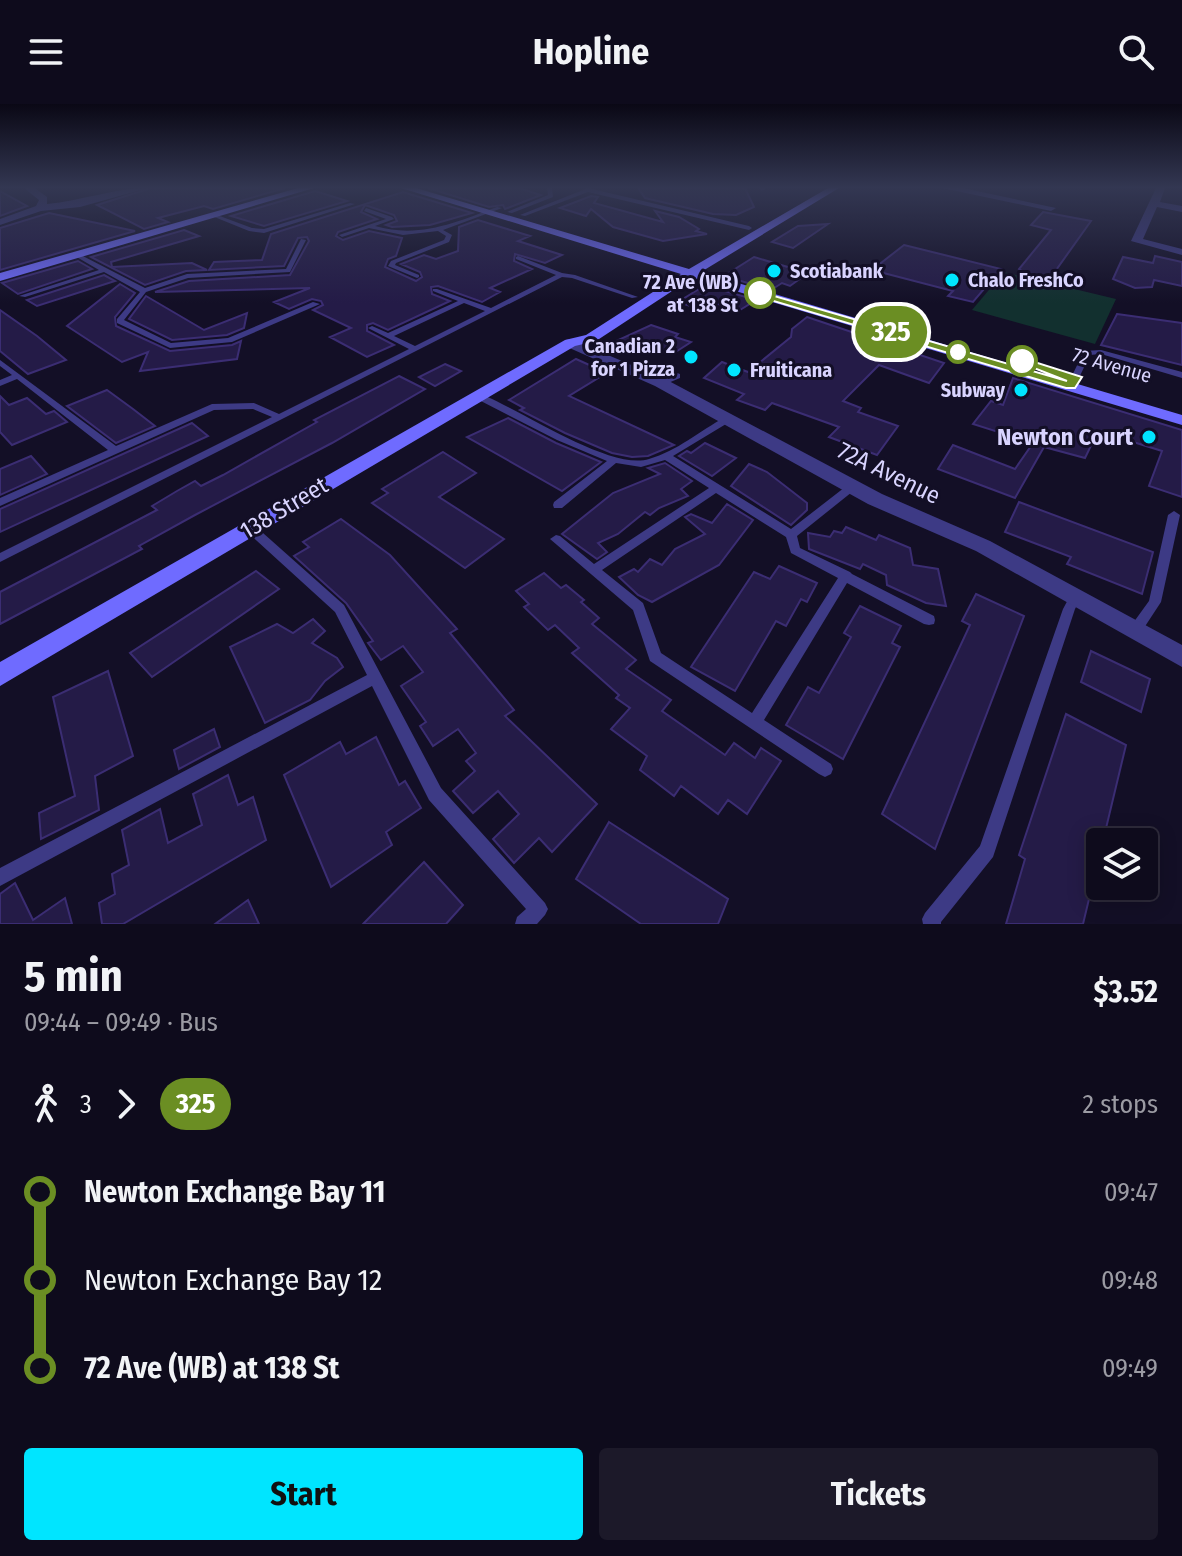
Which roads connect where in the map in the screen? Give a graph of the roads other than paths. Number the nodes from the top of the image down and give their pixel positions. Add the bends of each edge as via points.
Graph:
1 (179, 226) edge
2 (241, 226) edge
3 (279, 226) edge
4 (369, 226) joint
5 (452, 226) edge
6 (550, 226) edge
7 (559, 226) edge
8 (742, 226) edge
9 (752, 226) edge
10 (766, 226) edge
11 (1144, 226) edge
12 (749, 228) junction
13 (440, 230) junction
14 (342, 235) dead end
15 (303, 240) dead end
16 (1182, 252) edge
17 (77, 255) junction
18 (518, 258) dead end
19 (690, 268) junction
20 (105, 270) junction
21 (561, 275) junction
22 (417, 276) dead end
23 (0, 277) edge
24 (435, 290) dead end
25 (144, 291) junction
26 (23, 296) dead end
27 (634, 297) junction
28 (464, 301) junction
29 (316, 304) dead end
30 (491, 311) junction
31 (372, 328) dead end
32 (390, 335) junction
33 (570, 343) junction
34 (415, 349) junction
35 (0, 362) edge
36 (1182, 375) edge
37 (18, 376) junction
38 (1073, 382) junction
39 (0, 383) edge
40 (478, 396) junction
41 (1182, 408) edge
42 (279, 417) junction
43 (728, 419) junction
44 (1182, 420) edge
45 (113, 449) junction
46 (665, 456) junction
47 (613, 461) junction
48 (853, 486) junction
49 (716, 488) junction
50 (0, 502) edge
51 (558, 505) dead end
52 (1174, 515) dead end
53 (250, 528) junction
54 (791, 535) junction
55 (556, 539) dead end
56 (0, 558) edge
57 (594, 570) junction
58 (846, 575) junction
59 (1075, 597) junction
60 (929, 620) dead end
61 (1135, 630) junction
62 (1182, 657) edge
63 (0, 675) edge
64 (375, 678) junction
65 (754, 723) junction
66 (825, 769) dead end
67 (0, 877) edge
68 (524, 924) edge
69 (932, 924) edge

1 - 17 main road
2 - 3 lane via 264,231
4 - 13 lane via 390,234
4 - 14 lane
5 - 13 lane
6 - 19 main road, 72 Avenue
7 - 19 main road, 72 Avenue
8 - 12 lane
9 - 12 main road, 138 Street
10 - 19 main road, 138 Street
11 - 16 street via 1140,242
12 - 19 main road, 138 Street
13 - 22 lane via 449,235 447,241 391,266
15 - 25 lane via 288,271 187,276
17 - 20 lane
17 - 23 main road
18 - 21 lane
19 - 27 main road, 138 Street
19 - 33 main road, 138 Street via 591,338
19 - 38 main road, 72 Avenue
19 - 38 main road, 72 Avenue via 785,305 971,361
20 - 25 lane
20 - 26 lane
21 - 27 lane
21 - 30 lane
24 - 28 lane
25 - 29 lane via 120,321 170,346 229,340
27 - 33 main road, 138 Street via 579,331
28 - 30 lane
28 - 32 lane
30 - 34 lane
31 - 32 lane
32 - 34 lane
33 - 40 main road, 138 Street
33 - 43 street, 72A Avenue via 669,379
34 - 42 lane
35 - 37 lane
36 - 38 lane via 1101,352 1087,353
37 - 39 lane
37 - 45 lane
38 - 41 main road, 72 Avenue
38 - 44 main road, 72 Avenue
40 - 47 lane
40 - 53 main road, 138 Street
42 - 45 lane via 254,406 212,407
42 - 56 lane
43 - 46 lane
43 - 48 street, 72A Avenue
45 - 50 lane
46 - 47 lane via 639,465
46 - 49 lane
47 - 51 lane
48 - 54 lane
48 - 59 street, 72A Avenue via 983,546
49 - 54 lane
49 - 57 lane
52 - 61 lane via 1155,602
53 - 63 main road, 138 Street
53 - 64 lane via 340,609
54 - 58 lane via 795,550
55 - 57 lane
57 - 65 lane via 639,607 655,657
58 - 60 lane
58 - 65 lane
59 - 61 street, 72A Avenue
59 - 69 lane via 987,851
61 - 62 street, 72A Avenue
64 - 67 lane
64 - 68 lane via 435,794 539,909
65 - 66 lane

